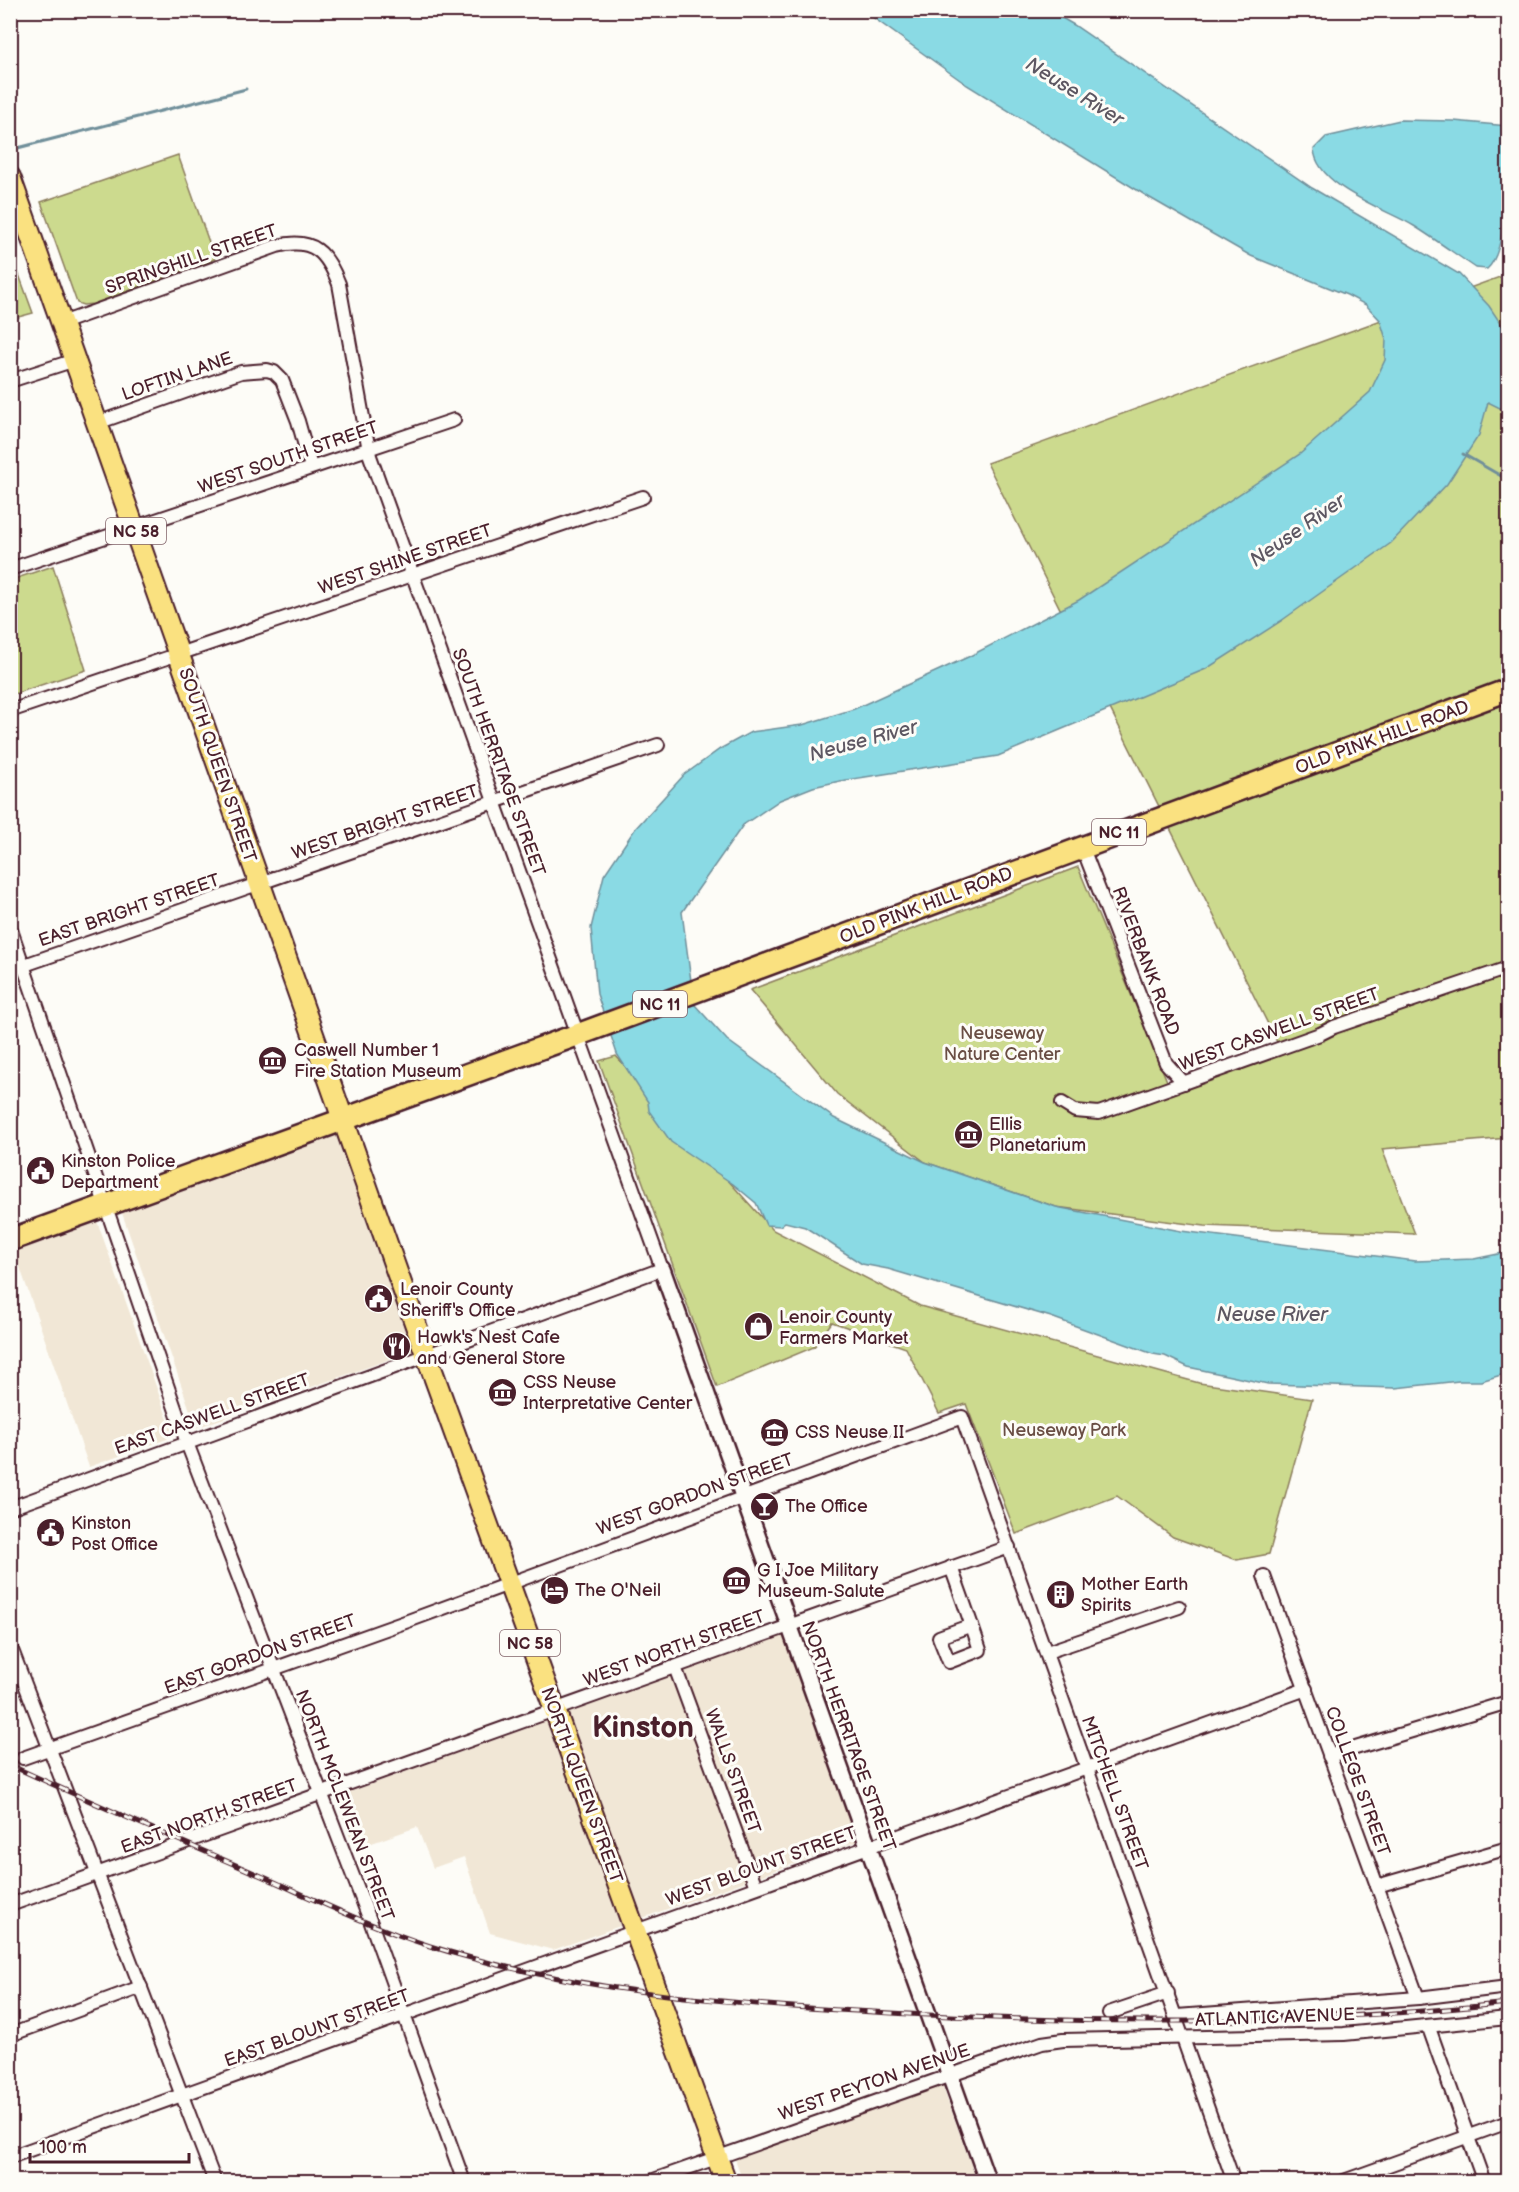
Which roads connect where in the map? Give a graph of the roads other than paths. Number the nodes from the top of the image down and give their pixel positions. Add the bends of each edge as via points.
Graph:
1 (11, 178) edge
2 (330, 260) joint
3 (62, 323) junction
4 (75, 360) junction
5 (10, 381) edge
6 (454, 420) dead end
7 (97, 423) junction
8 (369, 448) junction
9 (311, 468) junction
10 (643, 497) dead end
11 (134, 528) junction
12 (10, 569) edge
13 (413, 575) junction
14 (179, 654) junction
15 (1509, 690) edge
16 (10, 711) edge
17 (658, 745) dead end
18 (494, 803) junction
19 (1082, 846) junction
20 (260, 884) junction
21 (10, 927) edge
22 (23, 965) junction
23 (1509, 968) edge
24 (10, 970) edge
25 (583, 1033) junction
26 (1184, 1083) junction
27 (1062, 1103) dead end
28 (342, 1118) junction
29 (104, 1205) junction
30 (10, 1239) edge
31 (662, 1269) junction
32 (426, 1354) junction
33 (962, 1417) joint
34 (187, 1443) junction
35 (742, 1496) junction
36 (10, 1508) edge
37 (1010, 1547) junction
38 (951, 1567) junction
39 (1264, 1575) dead end
40 (508, 1582) junction
41 (1179, 1607) dead end
42 (972, 1625) dead end
43 (788, 1626) junction
44 (10, 1645) edge
45 (1047, 1652) junction
46 (675, 1666) junction
47 (274, 1668) junction
48 (1306, 1689) junction
49 (1509, 1702) edge
50 (554, 1710) junction
51 (50, 1749) junction
52 (1329, 1756) junction
53 (23, 1758) dead end
54 (1086, 1769) junction
55 (322, 1793) junction
56 (867, 1846) junction
57 (1509, 1848) edge
58 (99, 1875) junction
59 (1377, 1886) junction
60 (756, 1887) junction
61 (10, 1905) edge
62 (635, 1931) junction
63 (141, 1987) junction
64 (1509, 1987) edge
65 (1168, 1993) junction
66 (1418, 1998) junction
67 (1109, 2013) dead end
68 (404, 2016) junction
69 (1177, 2016) junction
70 (1509, 2018) edge
71 (1429, 2028) junction
72 (10, 2035) edge
73 (1184, 2038) junction
74 (1042, 2043) joint
75 (950, 2075) junction
76 (183, 2096) junction
77 (1509, 2122) edge
78 (1467, 2136) junction
79 (717, 2156) junction
80 (10, 2157) edge
81 (216, 2181) edge
82 (464, 2181) edge
83 (648, 2181) edge
84 (726, 2181) edge
85 (988, 2181) edge
86 (1234, 2181) edge
87 (1341, 2181) edge
88 (1484, 2181) edge

1 - 3 main road, SOUTH QUEEN STREET / NC 58
2 - 3 street, SPRINGHILL STREET via 314,247 290,243
2 - 8 street, SOUTH HERRITAGE STREET via 339,284
3 - 4 main road, SOUTH QUEEN STREET / NC 58
4 - 5 street
4 - 7 main road, SOUTH QUEEN STREET / NC 58
6 - 8 street, WEST SOUTH STREET
7 - 9 street, LOFTIN LANE via 241,372 267,370 282,380
7 - 11 main road, SOUTH QUEEN STREET / NC 58
8 - 9 street, WEST SOUTH STREET
8 - 13 street, SOUTH HERRITAGE STREET
9 - 11 street, WEST SOUTH STREET
10 - 13 street, WEST SHINE STREET
11 - 12 street, WEST SOUTH STREET
11 - 14 main road, SOUTH QUEEN STREET / NC 58
13 - 14 street, WEST SHINE STREET
13 - 18 street, SOUTH HERRITAGE STREET
14 - 16 street, WEST SHINE STREET
14 - 20 main road, SOUTH QUEEN STREET / NC 58
15 - 19 highway, OLD PINK HILL ROAD / NC 11
17 - 18 street, WEST BRIGHT STREET
18 - 20 street, WEST BRIGHT STREET
18 - 25 street, SOUTH HERRITAGE STREET
19 - 25 highway, OLD PINK HILL ROAD / NC 11
19 - 26 street, RIVERBANK ROAD via 1166,1063
20 - 22 street, EAST BRIGHT STREET
20 - 28 main road, SOUTH QUEEN STREET / NC 58
21 - 22 street, NORTH MCLEWEAN STREET
22 - 24 street, EAST BRIGHT STREET
22 - 29 street, NORTH MCLEWEAN STREET
23 - 26 street, WEST CASWELL STREET
25 - 28 highway, OLD PINK HILL ROAD / NC 11
25 - 31 street, SOUTH HERRITAGE STREET
26 - 27 street, WEST CASWELL STREET via 1099,1113 1075,1111
28 - 29 highway, NC 11
28 - 32 main road, SOUTH QUEEN STREET / NC 58
29 - 30 highway, NC 11
29 - 34 street, NORTH MCLEWEAN STREET
31 - 32 street
31 - 35 street, NORTH HERRITAGE STREET
32 - 34 street, EAST CASWELL STREET
32 - 40 main road, NORTH QUEEN STREET / NC 58
33 - 35 street, WEST GORDON STREET
33 - 37 street, MITCHELL STREET
34 - 36 street, EAST CASWELL STREET
34 - 47 street, NORTH MCLEWEAN STREET
35 - 40 street, WEST GORDON STREET
35 - 43 street, NORTH HERRITAGE STREET
37 - 38 street, WEST NORTH STREET
37 - 45 street, MITCHELL STREET
38 - 42 street
38 - 43 street, WEST NORTH STREET
39 - 48 street, COLLEGE STREET
40 - 47 street, EAST GORDON STREET
40 - 50 main road, NORTH QUEEN STREET / NC 58
41 - 45 street
43 - 46 street, WEST NORTH STREET
43 - 56 street, NORTH HERRITAGE STREET
44 - 51 street
45 - 54 street, MITCHELL STREET
46 - 50 street, WEST NORTH STREET
46 - 60 street, WALLS STREET
47 - 51 street, EAST GORDON STREET
47 - 55 street, NORTH MCLEWEAN STREET
48 - 52 street, COLLEGE STREET
48 - 54 street, WEST BLOUNT STREET
49 - 52 street
50 - 55 street, EAST NORTH STREET
50 - 62 main road, NORTH QUEEN STREET / NC 58
51 - 53 street, EAST GORDON STREET
51 - 58 street
52 - 59 street, COLLEGE STREET
54 - 56 street, WEST BLOUNT STREET
54 - 65 street, MITCHELL STREET
55 - 58 street, EAST NORTH STREET
55 - 68 street, NORTH MCLEWEAN STREET
56 - 60 street, WEST BLOUNT STREET
56 - 75 street, NORTH HERRITAGE STREET
57 - 59 street
58 - 61 street, EAST NORTH STREET
58 - 63 street
59 - 66 street, COLLEGE STREET
60 - 62 street, WEST BLOUNT STREET
62 - 68 street, EAST BLOUNT STREET
62 - 79 main road, NORTH QUEEN STREET / NC 58
63 - 72 street
63 - 76 street
64 - 66 street, ATLANTIC AVENUE
65 - 67 street
65 - 69 street, MITCHELL STREET
66 - 69 street, ATLANTIC AVENUE
68 - 76 street, EAST BLOUNT STREET
68 - 82 street, NORTH MCLEWEAN STREET
69 - 73 street, MITCHELL STREET
70 - 71 street, ATLANTIC AVENUE
71 - 73 street, ATLANTIC AVENUE
71 - 78 street
73 - 74 street, ATLANTIC AVENUE
73 - 86 street, MITCHELL STREET
74 - 75 street, WEST PEYTON AVENUE
75 - 79 street, WEST PEYTON AVENUE
75 - 85 street, NORTH HERRITAGE STREET
76 - 80 street, EAST BLOUNT STREET
76 - 81 street
77 - 78 street
78 - 87 street
78 - 88 street
79 - 83 street, WEST PEYTON AVENUE
79 - 84 main road, NORTH QUEEN STREET / NC 58

